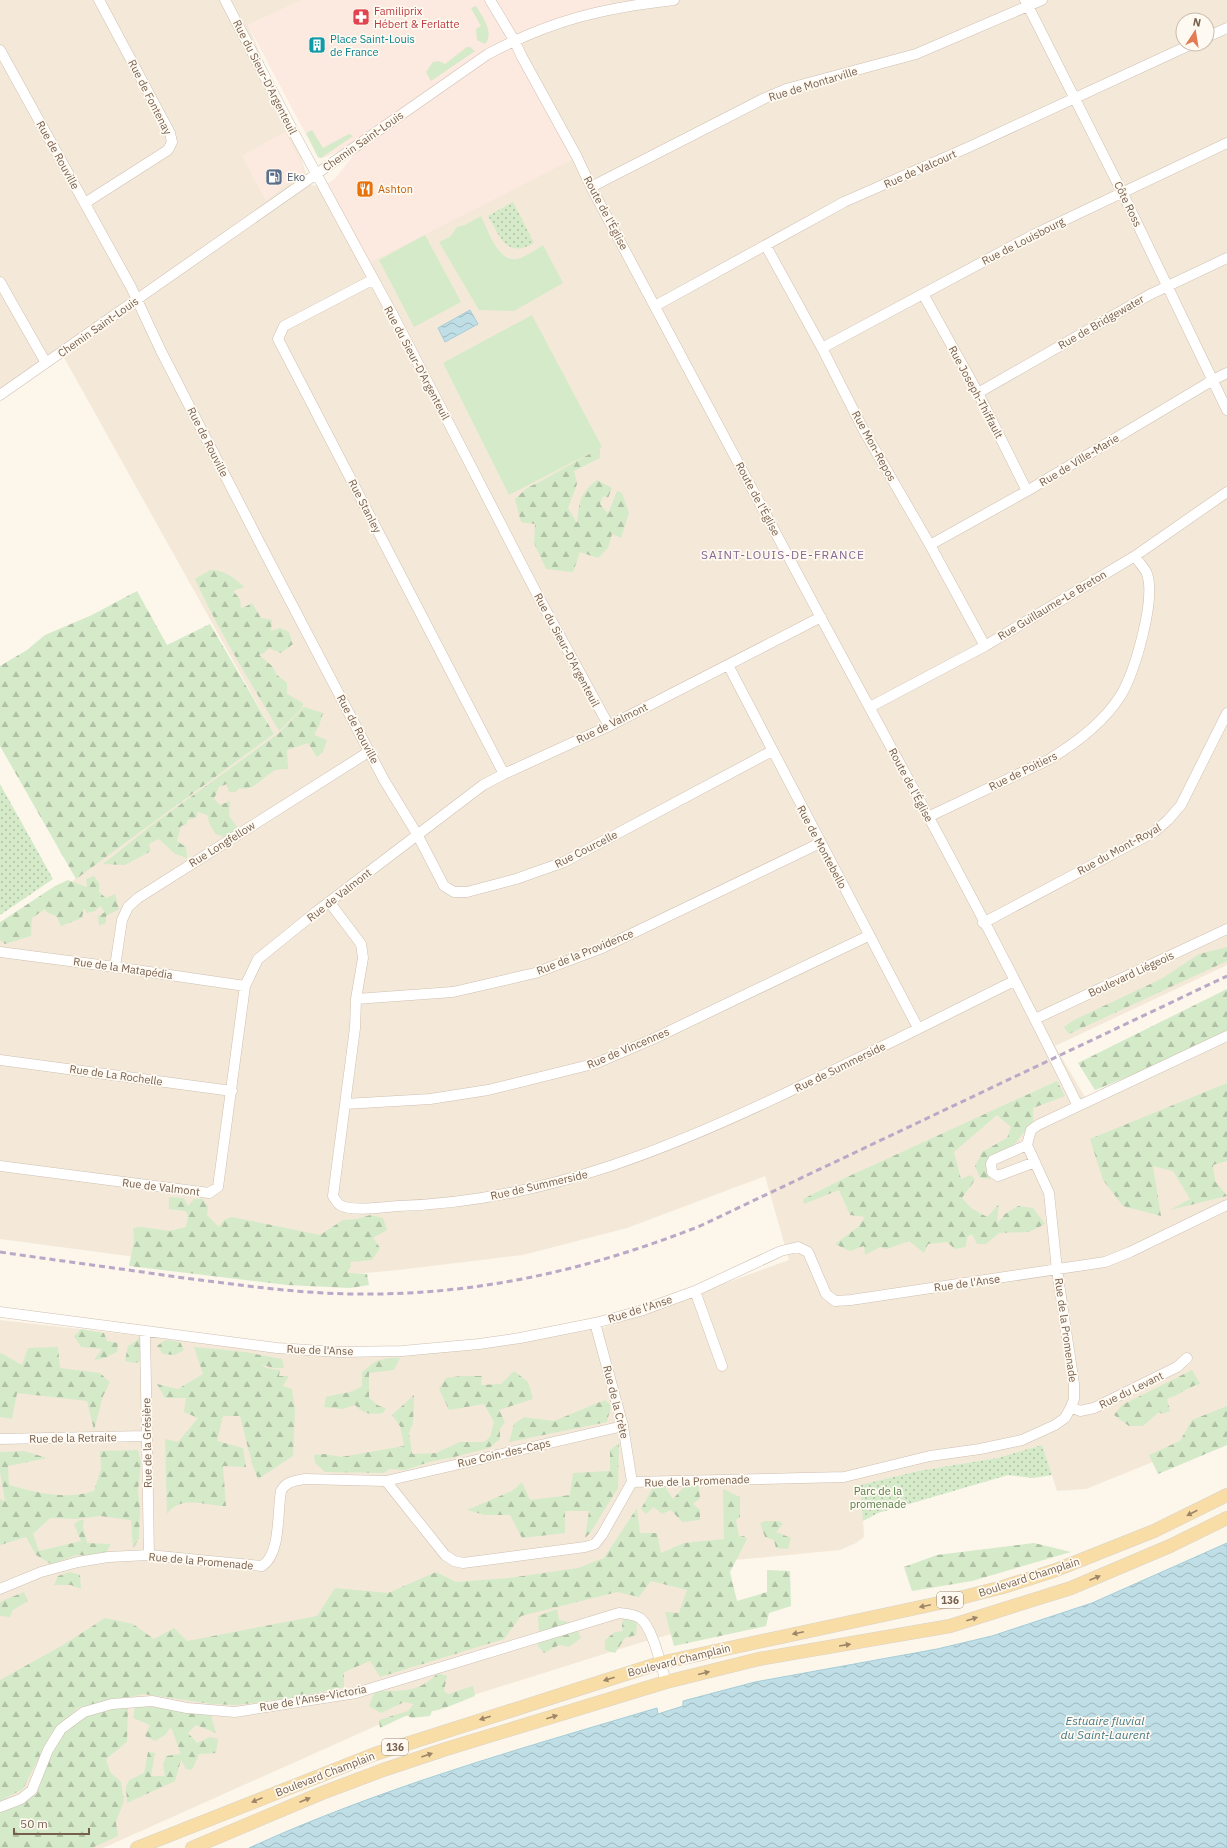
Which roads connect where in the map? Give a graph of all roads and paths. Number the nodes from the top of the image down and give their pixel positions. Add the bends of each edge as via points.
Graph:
1 (99, 0) edge
2 (225, 0) edge
3 (490, 0) edge
4 (674, 0) edge
5 (1042, 0) edge
6 (1027, 3) edge
7 (1227, 28) edge
8 (1215, 33) edge
9 (514, 40) junction
10 (0, 50) edge
11 (1175, 52) edge
12 (3, 62) edge
13 (1075, 98) junction
14 (1227, 143) edge
15 (316, 174) junction
16 (591, 187) junction
17 (1122, 192) junction
18 (85, 203) junction
19 (766, 246) junction
20 (1227, 258) edge
21 (372, 280) junction
22 (0, 282) edge
23 (1167, 286) junction
24 (923, 294) junction
25 (137, 299) junction
26 (655, 306) junction
27 (822, 348) junction
28 (46, 363) junction
29 (1227, 373) edge
30 (1213, 380) junction
31 (978, 393) junction
32 (0, 394) edge
33 (1227, 410) edge
34 (1027, 491) junction
35 (1227, 492) edge
36 (930, 545) junction
37 (1135, 556) junction
38 (821, 617) junction
39 (984, 646) junction
40 (728, 665) junction
41 (870, 706) junction
42 (1227, 714) edge
43 (609, 726) junction
44 (370, 751) junction
45 (772, 751) junction
46 (504, 774) junction
47 (928, 817) junction
48 (417, 834) junction
49 (820, 844) junction
50 (330, 903) junction
51 (983, 922) junction
52 (1227, 929) edge
53 (868, 936) junction
54 (0, 952) edge
55 (115, 967) junction
56 (1014, 981) junction
57 (245, 986) junction
58 (356, 999) junction
59 (1035, 1019) junction
60 (918, 1028) junction
61 (1227, 1036) edge
62 (0, 1060) edge
63 (232, 1090) junction
64 (345, 1104) junction
65 (1078, 1106) junction
66 (1027, 1145) junction
67 (1034, 1162) junction
68 (0, 1166) edge
69 (1227, 1206) edge
70 (1057, 1270) junction
71 (695, 1291) junction
72 (0, 1312) edge
73 (595, 1323) junction
74 (145, 1332) junction
75 (1187, 1358) dead end
76 (722, 1366) dead end
77 (1071, 1407) junction
78 (623, 1426) junction
79 (146, 1436) junction
80 (0, 1439) edge
81 (386, 1481) junction
82 (632, 1482) junction
83 (1227, 1495) edge
84 (1227, 1518) edge
85 (149, 1555) junction
86 (0, 1589) edge
87 (660, 1663) junction
88 (666, 1682) junction
89 (0, 1807) edge
90 (137, 1848) edge
91 (192, 1848) edge

1 - 18 street, Rue de Fontenay via 170,133 172,142 168,150
2 - 15 street, Rue du Sieur-D'Argenteuil
3 - 9 street, Route de l'Église
4 - 9 street, Chemin Saint-Louis via 581,15
5 - 6 street, Rue de Montarville
6 - 13 street, Côte Ross
6 - 16 street, Rue de Montarville via 916,54 786,89
7 - 8 street
9 - 15 street, Chemin Saint-Louis via 488,54
9 - 16 street, Route de l'Église
10 - 12 street, Rue de Rouville
11 - 13 street, Rue de Valcourt
12 - 18 street, Rue de Rouville
13 - 17 street, Côte Ross
13 - 19 street, Rue de Valcourt via 844,202
14 - 17 street, Rue de Louisbourg
15 - 21 street, Rue du Sieur-D'Argenteuil
15 - 25 street, Chemin Saint-Louis
16 - 26 street, Route de l'Église
17 - 23 street, Côte Ross
17 - 24 street, Rue de Louisbourg via 1033,235
18 - 25 street, Rue de Rouville
19 - 26 street, Rue de Valcourt
19 - 27 street, Rue Mon-Repos
20 - 23 street, Rue de Bridgewater
21 - 43 street, Rue du Sieur-D'Argenteuil via 394,317 538,596
21 - 46 street, Rue Stanley via 284,326 278,339
22 - 28 street
23 - 30 street, Côte Ross
23 - 31 street, Rue de Bridgewater
24 - 27 street, Rue de Louisbourg
24 - 31 street, Rue Joseph-Thiffault
25 - 28 street, Chemin Saint-Louis
25 - 44 street, Rue de Rouville via 265,553
26 - 38 street, Route de l'Église
27 - 36 street, Rue Mon-Repos via 863,429
28 - 32 street, Chemin Saint-Louis
29 - 30 street, Rue de Ville-Marie
30 - 33 street, Côte Ross
30 - 34 street, Rue de Ville-Marie
31 - 34 street, Rue Joseph-Thiffault
34 - 36 street, Rue de Ville-Marie
35 - 37 street, Rue Guillaume-Le Breton
36 - 39 street, Rue Mon-Repos
37 - 39 street, Rue Guillaume-Le Breton
37 - 47 street, Rue de Poitiers via 1147,574 1149,595 1146,619 1130,674 1120,695 1107,712 1067,749
38 - 40 street, Rue de Valmont
38 - 41 street, Route de l'Église
39 - 41 street, Rue Guillaume-Le Breton
40 - 43 street, Rue de Valmont
40 - 45 street, Rue de Montebello
41 - 47 street, Route de l'Église
42 - 51 street, Rue du Mont-Royal via 1181,805 1154,832
43 - 46 street, Rue de Valmont
44 - 48 street, Rue de Rouville via 384,780
44 - 55 street, Rue Longfellow via 138,898 128,907 122,920
45 - 48 street, Rue Courcelle via 564,862 516,879 467,892 454,892 444,886
45 - 49 street, Rue de Montebello
46 - 48 street, Rue de Valmont via 483,785
47 - 51 street, Route de l'Église
48 - 50 street, Rue de Valmont
49 - 53 street, Rue de Montebello
49 - 58 street, Rue de la Providence via 602,948 535,973 453,992
50 - 57 street, Rue de Valmont via 258,959
50 - 58 street, Rue de Summerside via 361,944 363,958
51 - 56 street, Route de l'Église
52 - 59 street, Boulevard Liégeois
53 - 60 street, Rue de Montebello
53 - 64 street, Rue de Vincennes via 653,1039 597,1063 481,1091 430,1099
54 - 55 street, Rue de la Matapédia
55 - 57 street, Rue de la Matapédia
56 - 59 street, Route de l'Église
56 - 60 street, Rue de Summerside
57 - 63 street, Rue de Valmont
58 - 64 street, Rue de Summerside via 355,1028
59 - 65 street, Route de l'Église
60 - 64 street, Rue de Summerside via 741,1116 674,1144 599,1171 544,1186 479,1199 406,1206 349,1208 339,1205 333,1196
61 - 65 street
62 - 63 street, Rue de La Rochelle
63 - 68 street, Rue de Valmont via 218,1187 209,1193
65 - 66 street via 1031,1130
66 - 67 street, Rue de la Promenade
66 - 67 street via 993,1160 992,1172 998,1176
67 - 70 street, Rue de la Promenade via 1049,1193
69 - 70 street, Rue de l'Anse via 1111,1260
70 - 71 street, Rue de l'Anse via 834,1301 826,1294 808,1252 798,1247 781,1251
70 - 77 street, Rue de la Promenade via 1074,1384
71 - 73 street, Rue de l'Anse via 640,1311
71 - 76 street
72 - 74 street, Rue de l'Anse
73 - 74 street, Rue de l'Anse via 479,1344 402,1351 339,1352 277,1348
73 - 78 street, Rue de la Crète
74 - 79 street, Rue de la Grésière
75 - 77 street, Rue du Levant via 1177,1367 1094,1408 1080,1411
77 - 82 street, Rue de la Promenade via 1065,1418 1055,1425 1022,1440 930,1456 844,1477
78 - 81 street, Rue Coin-des-Caps
78 - 82 street, Rue de la Crète
79 - 80 street, Rue de la Retraite
79 - 85 street, Rue de la Grésière
81 - 82 street, Rue de la Promenade via 446,1555 454,1561 463,1563 595,1544
81 - 85 street, Rue de la Promenade via 305,1479 285,1485 279,1503 275,1547 269,1562 262,1566
83 -> 87 main road, Boulevard Champlain / 136 via 1109,1550 1003,1586 944,1602
88 -> 84 main road, Boulevard Champlain / 136 via 759,1659 950,1626 1071,1588 1170,1546
85 - 86 street, Rue de la Promenade via 108,1557 78,1562 41,1572
87 - 88 street, Rue de l'Anse-Victoria
87 - 89 street, Rue de l'Anse-Victoria via 644,1623 632,1614 618,1613 356,1693 235,1712 152,1702 112,1704 84,1712 61,1729 48,1750 32,1790 21,1799
87 -> 90 main road, Boulevard Champlain / 136 via 375,1754
91 -> 88 main road, Boulevard Champlain / 136 via 383,1770

